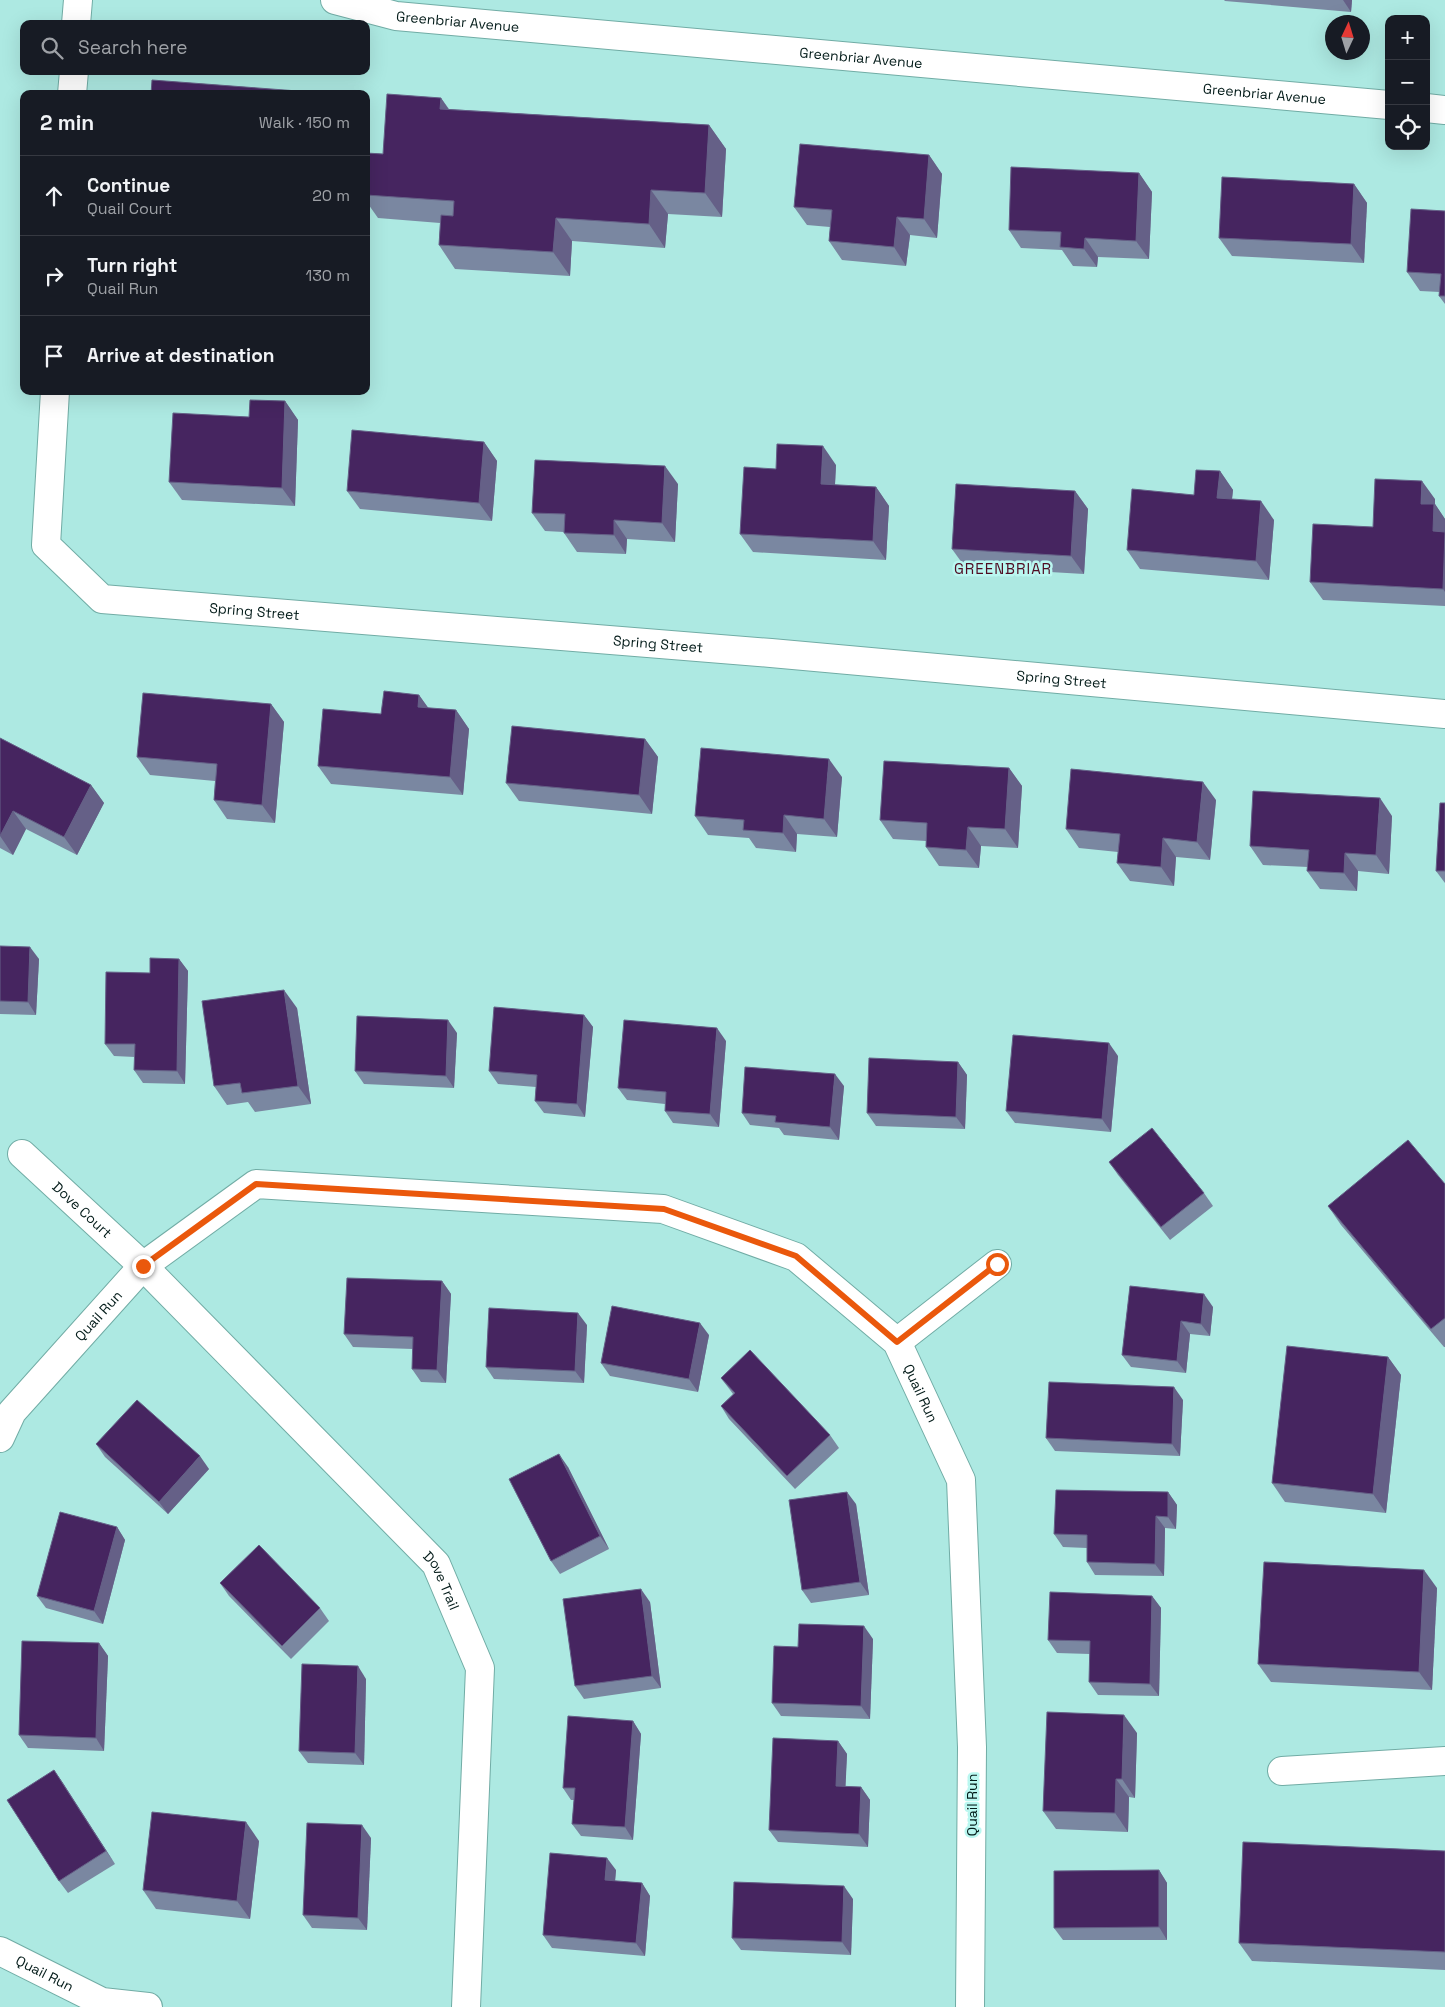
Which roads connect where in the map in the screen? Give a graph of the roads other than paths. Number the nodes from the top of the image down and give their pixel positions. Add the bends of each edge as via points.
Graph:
1 (78, 0) edge
2 (334, 0) edge
3 (76, 20) edge
4 (74, 75) edge
5 (72, 90) edge
6 (1385, 105) edge
7 (1430, 108) edge
8 (1445, 110) edge
9 (55, 395) edge
10 (1445, 714) edge
11 (22, 1154) dead end
12 (997, 1264) dead end
13 (143, 1266) junction
14 (897, 1342) junction
15 (0, 1438) edge
16 (1445, 1761) edge
17 (1282, 1771) dead end
18 (0, 1950) edge
19 (148, 2007) edge
20 (466, 2007) edge
21 (970, 2007) edge

1 - 3 street
2 - 6 street, Greenbriar Avenue via 396,16
4 - 5 street
7 - 8 street
9 - 10 street, Spring Street via 46,545 102,599 771,653
11 - 13 street, Dove Court
12 - 14 street
13 - 14 street, Quail Run via 256,1184 664,1209 796,1256
13 - 15 street, Quail Run via 12,1412
13 - 20 street, Dove Trail via 436,1564 480,1668
14 - 21 street, Quail Run via 961,1480 972,1747
16 - 17 street
18 - 19 street, Quail Run via 102,2002

